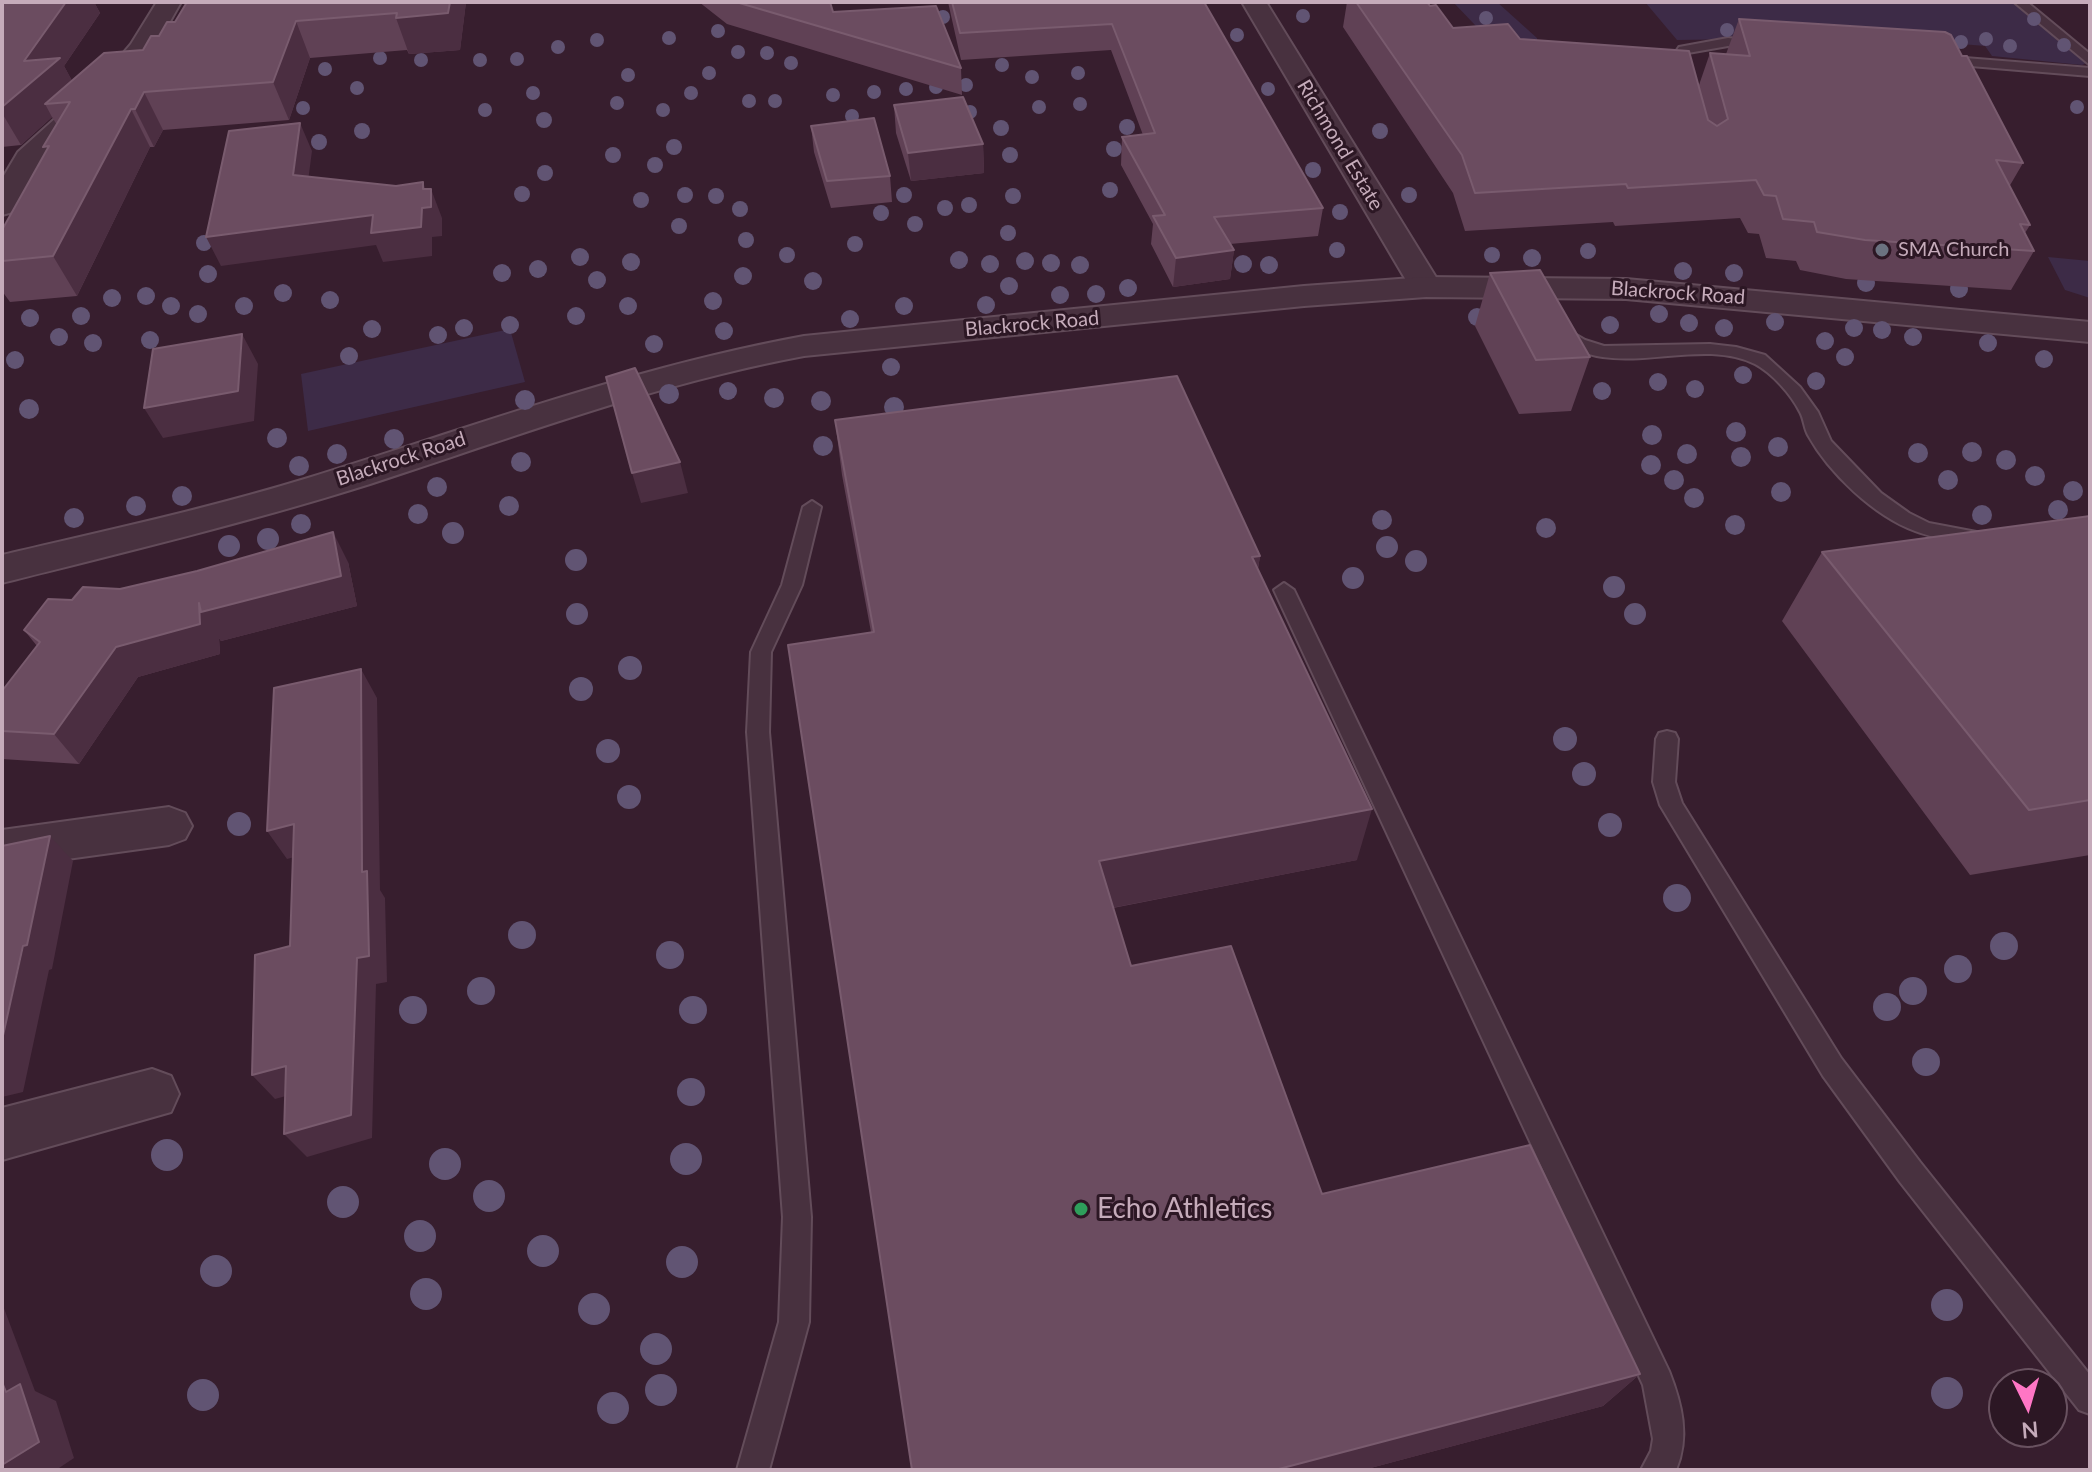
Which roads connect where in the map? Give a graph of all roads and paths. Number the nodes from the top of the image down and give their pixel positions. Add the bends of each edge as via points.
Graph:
1 (169, 2) edge
2 (1254, 2) edge
3 (2020, 2) edge
4 (1775, 46) edge
5 (1929, 59) edge
6 (2090, 61) edge
7 (2090, 72) edge
8 (1667, 75) edge
9 (2, 206) edge
10 (1426, 287) junction
11 (1543, 301) junction
12 (2090, 332) edge
13 (812, 507) dead end
14 (1998, 543) edge
15 (2, 569) edge
16 (1284, 590) dead end
17 (1667, 739) dead end
18 (169, 826) dead end
19 (2, 849) edge
20 (152, 1094) dead end
21 (2, 1134) edge
22 (2090, 1399) edge
23 (753, 1470) edge
24 (1657, 1470) edge

1 - 9 street via 142,48 116,78 28,158
2 - 10 street, Richmond Estate
3 - 6 lane
4 - 8 lane via 1728,42 1684,50 1679,56 1684,82
5 - 7 lane
10 - 11 street, Blackrock Road
10 - 15 street, Blackrock Road via 804,346 723,360 588,397 268,502
11 - 12 street, Blackrock Road via 1722,296
11 - 14 lane via 1561,332 1594,348 1708,349 1759,359 1811,413 1815,433 1828,449 1891,509 1933,531
13 - 23 lane via 792,585 761,652 758,732 797,1217 794,1322
16 - 24 lane via 1658,1382 1669,1424 1664,1463
17 - 22 lane via 1664,782 1671,805 1832,1067
18 - 19 street
20 - 21 street

